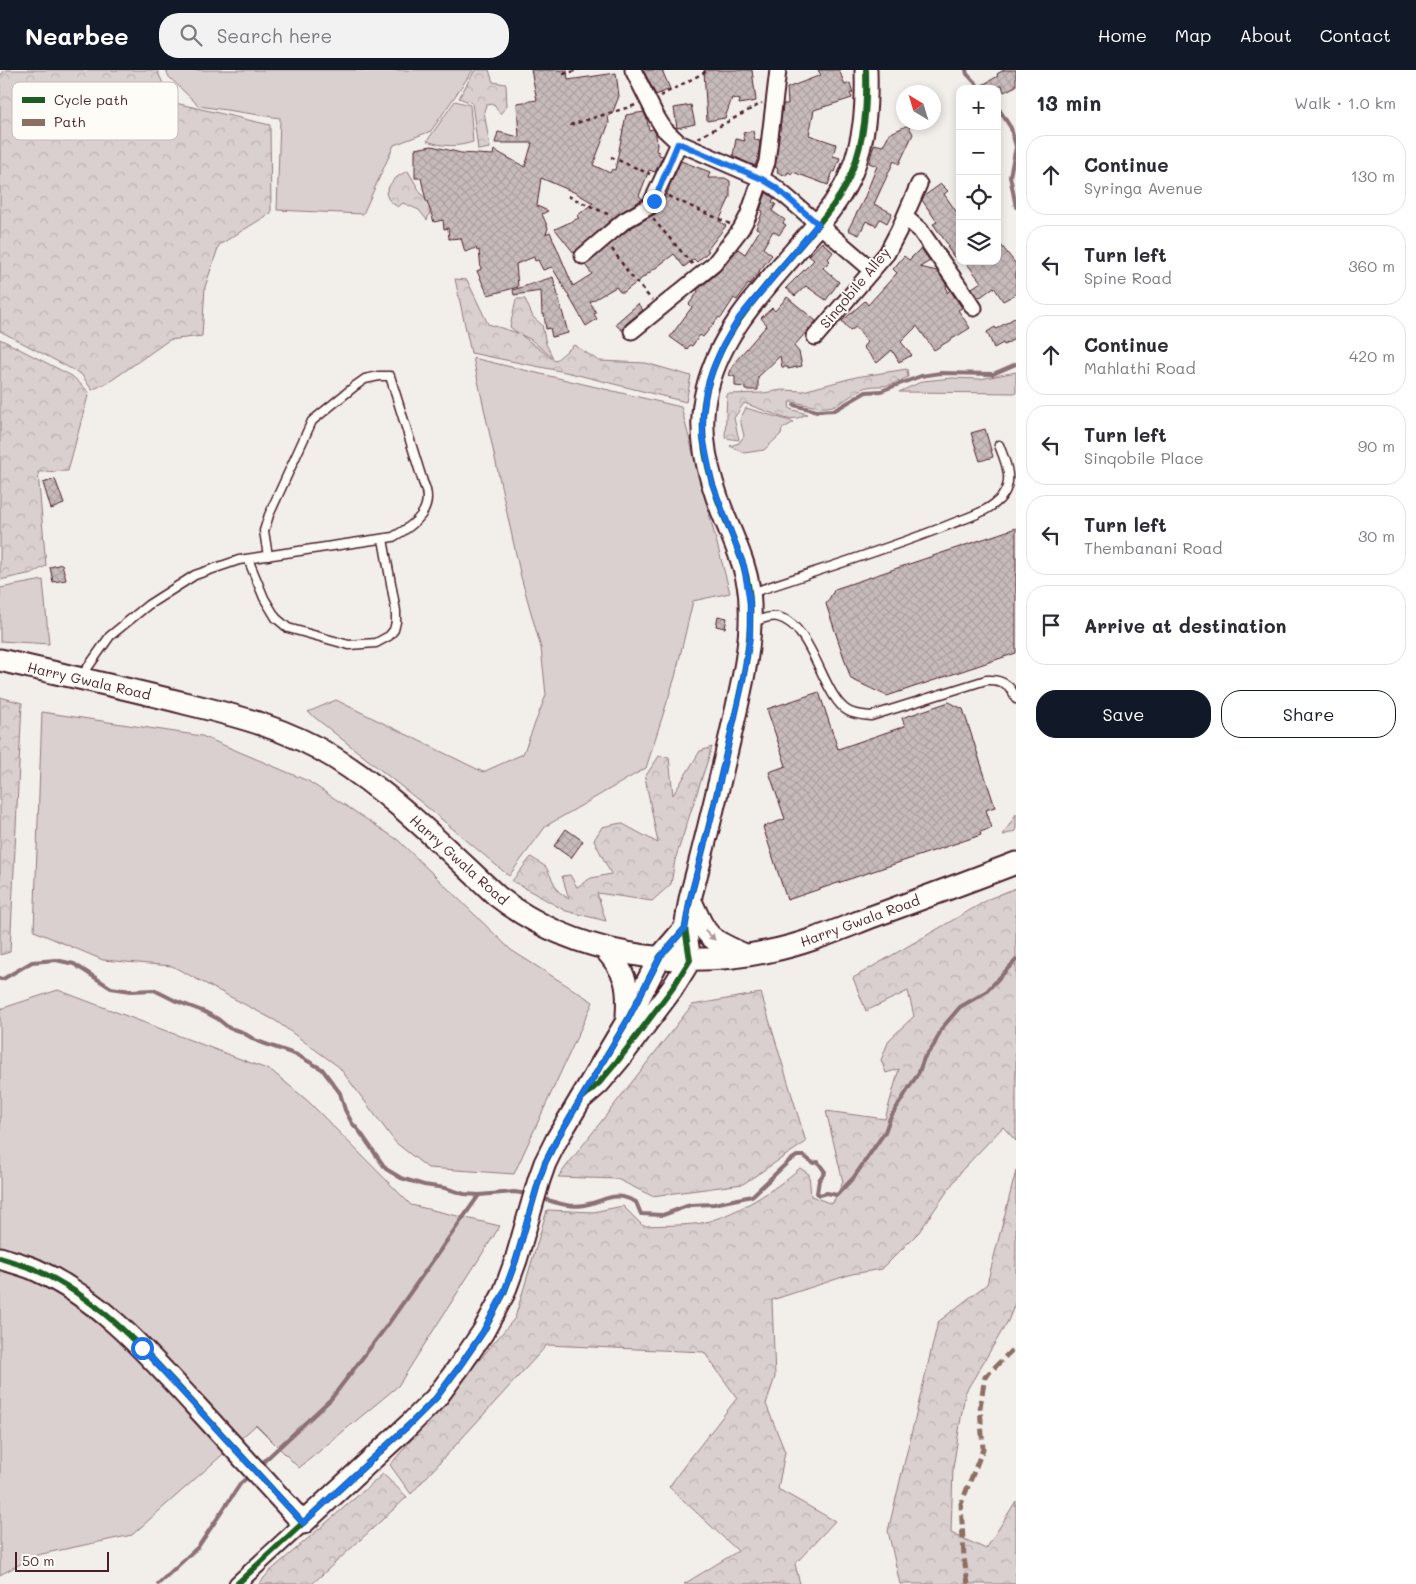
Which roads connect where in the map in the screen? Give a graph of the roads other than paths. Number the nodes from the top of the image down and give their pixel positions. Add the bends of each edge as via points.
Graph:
1 (633, 70) edge
2 (778, 70) edge
3 (866, 70) edge
4 (681, 144) junction
5 (762, 179) junction
6 (919, 184) dead end
7 (905, 217) junction
8 (818, 224) junction
9 (583, 256) dead end
10 (872, 270) junction
11 (974, 308) dead end
12 (632, 331) dead end
13 (815, 337) dead end
14 (999, 444) dead end
15 (383, 539) junction
16 (268, 556) junction
17 (248, 559) junction
18 (749, 593) junction
19 (750, 622) junction
20 (0, 660) edge
21 (79, 679) junction
22 (1016, 699) edge
23 (1016, 863) edge
24 (690, 899) junction
25 (685, 928) junction
26 (605, 949) junction
27 (746, 955) junction
28 (660, 957) junction
29 (690, 960) junction
30 (627, 1021) junction
31 (583, 1097) junction
32 (0, 1258) edge
33 (303, 1523) junction
34 (237, 1584) edge

1 - 4 street via 664,128
2 - 5 street
3 - 8 street via 866,111 852,173
4 - 5 street
4 - 9 street via 650,206 624,221
5 - 8 street
5 - 12 street via 741,229 724,254
6 - 7 street, Sinqobile Alley
7 - 10 street, Sinqobile Alley via 887,253
7 - 11 street via 920,230
8 - 10 street
8 - 18 street via 739,318 722,348 706,391 703,437 710,474 744,566
10 - 13 street, Sinqobile Alley
14 - 18 lane via 1008,473 1007,489 982,512 908,541
15 - 16 lane
15 - 16 lane via 413,525 426,508 427,491 388,375 365,379 312,421 269,514 264,531
15 - 17 lane via 396,622 389,636 376,643 349,645 288,628 276,618 264,598
16 - 17 lane
17 - 21 lane via 195,575 148,605 110,636
18 - 19 street
19 - 22 lane via 777,616 786,620 798,631 840,703 860,715 871,716 986,680 1005,683
19 - 24 street via 742,685
20 - 21 street, Harry Gwala Road
21 - 26 street, Harry Gwala Road via 240,717 299,739 370,781 512,908 566,936
23 - 27 street, Harry Gwala Road via 809,941
24 - 25 street
24 -> 27 street via 710,937
25 - 28 street
25 - 29 street
26 - 28 street, Harry Gwala Road
26 - 30 street via 624,973 628,993
27 - 29 street, Harry Gwala Road
28 - 29 street, Harry Gwala Road
28 - 30 street
29 - 31 street via 620,1058
30 - 31 street
31 - 33 street via 545,1163 516,1260 483,1332 436,1398
32 - 33 street via 36,1269 60,1282 113,1320
33 - 34 street

